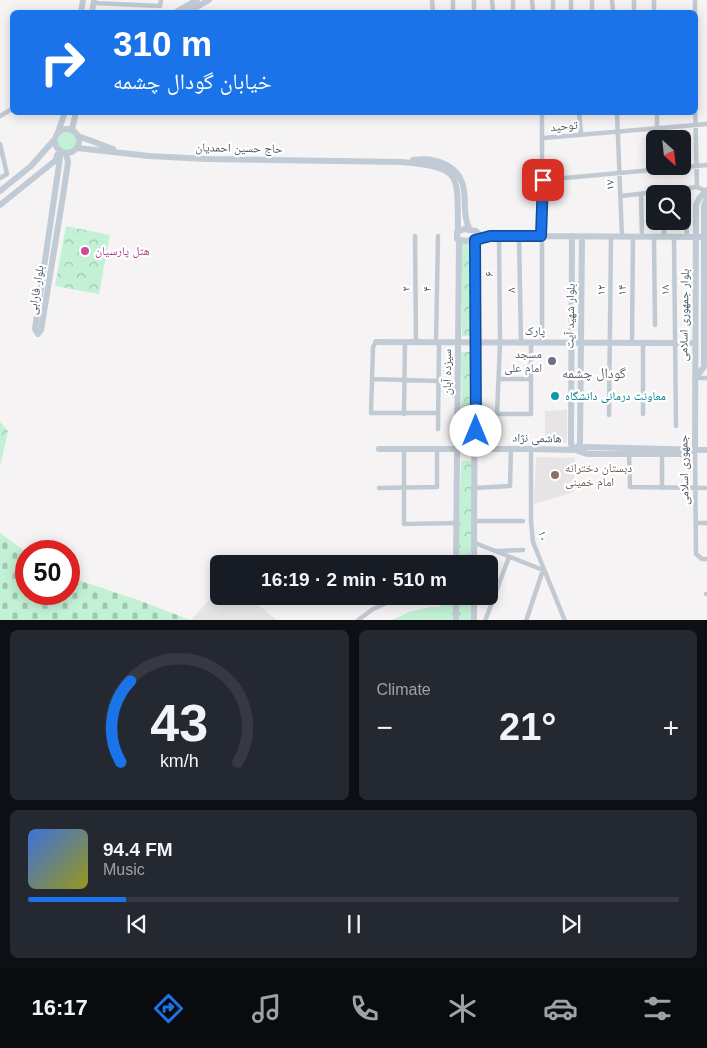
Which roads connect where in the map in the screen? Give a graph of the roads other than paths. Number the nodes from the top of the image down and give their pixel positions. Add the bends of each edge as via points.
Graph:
1 (141, 0) edge
2 (161, 0) edge
3 (209, 0) edge
4 (82, 1) edge
5 (94, 1) edge
6 (118, 2) edge
7 (198, 2) edge
8 (140, 7) junction
9 (180, 10) edge
10 (64, 115) edge
11 (75, 115) edge
12 (542, 115) edge
13 (579, 115) edge
14 (617, 115) edge
15 (656, 115) edge
16 (695, 115) edge
17 (707, 124) edge
18 (695, 125) junction
19 (657, 128) junction
20 (72, 130) junction
21 (58, 132) junction
22 (618, 132) junction
23 (581, 134) junction
24 (78, 136) junction
25 (543, 138) junction
26 (54, 140) junction
27 (0, 144) edge
28 (77, 148) junction
29 (62, 152) junction
30 (126, 153) junction
31 (402, 162) junction
32 (707, 165) edge
33 (696, 166) junction
34 (620, 174) junction
35 (0, 178) edge
36 (543, 180) junction
37 (697, 187) junction
38 (691, 188) edge
39 (0, 191) edge
40 (707, 193) edge
41 (641, 194) junction
42 (646, 194) edge
43 (55, 195) junction
44 (63, 196) junction
45 (621, 196) junction
46 (0, 205) edge
47 (458, 230) junction
48 (470, 230) junction
49 (664, 230) edge
50 (687, 230) edge
51 (415, 236) dead end
52 (438, 236) dead end
53 (499, 236) junction
54 (519, 236) junction
55 (541, 236) junction
56 (572, 236) junction
57 (477, 237) junction
58 (582, 237) junction
59 (611, 237) junction
60 (622, 237) junction
61 (633, 237) junction
62 (642, 237) junction
63 (654, 237) junction
64 (664, 237) junction
65 (674, 237) junction
66 (687, 237) junction
67 (696, 237) junction
68 (706, 237) edge
69 (459, 240) junction
70 (44, 293) junction
71 (655, 325) dead end
72 (376, 342) joint
73 (405, 342) junction
74 (416, 342) junction
75 (438, 342) junction
76 (459, 342) junction
77 (477, 342) junction
78 (500, 342) junction
79 (542, 342) junction
80 (521, 343) junction
81 (531, 343) junction
82 (571, 343) junction
83 (580, 343) junction
84 (611, 343) junction
85 (632, 343) junction
86 (643, 343) junction
87 (675, 343) junction
88 (694, 343) junction
89 (695, 378) junction
90 (707, 378) edge
91 (372, 379) junction
92 (499, 379) junction
93 (531, 379) junction
94 (404, 380) junction
95 (439, 381) junction
96 (404, 414) junction
97 (438, 414) junction
98 (643, 414) dead end
99 (609, 416) dead end
100 (676, 426) dead end
101 (438, 429) dead end
102 (379, 449) dead end
103 (404, 449) junction
104 (437, 449) junction
105 (458, 449) junction
106 (476, 449) junction
107 (511, 449) junction
108 (531, 449) junction
109 (575, 450) junction
110 (695, 450) junction
111 (707, 450) edge
112 (629, 454) junction
113 (662, 454) junction
114 (379, 488) dead end
115 (405, 488) junction
116 (475, 488) junction
117 (662, 488) junction
118 (696, 488) junction
119 (707, 488) edge
120 (475, 521) junction
121 (523, 522) dead end
122 (457, 523) junction
123 (696, 523) junction
124 (707, 523) edge
125 (475, 543) junction
126 (523, 550) dead end
127 (495, 551) junction
128 (456, 555) edge
129 (474, 555) edge
130 (509, 557) junction
131 (704, 559) edge
132 (543, 570) junction
133 (382, 605) edge
134 (456, 605) edge
135 (474, 605) edge
136 (357, 620) edge
137 (456, 620) edge
138 (474, 620) edge
139 (485, 620) edge
140 (526, 620) edge
141 (565, 620) edge

1 - 8 street
2 - 8 street via 160,6
3 - 7 main road
4 - 5 main road
5 - 6 street
6 - 8 street
7 - 9 main road
10 - 21 main road
11 - 20 main road
12 - 25 street
13 - 23 street
14 - 22 street, ۱۷
15 - 19 street
16 - 18 street
17 - 18 street, توحید
18 - 19 street, توحید
18 - 33 street
19 - 22 street, توحید
20 - 21 main road via 66,128
20 - 24 main road
21 - 26 main road
22 - 23 street, توحید
22 - 34 street, ۱۷
23 - 25 street, توحید
24 - 28 main road
24 - 30 main road
25 - 36 street
26 - 29 main road
26 - 39 main road via 31,166
27 - 35 street via 7,174
28 - 29 main road
28 - 30 main road, حاج حسین احمدیان
29 - 43 main road, بلوار فارابی
29 - 44 main road, بلوار فارابی via 68,162
29 - 46 main road
30 - 31 main road, حاج حسین احمدیان via 207,159
31 - 47 main road, حاج حسین احمدیان via 440,167 451,174 458,190
31 - 48 main road, حاج حسین احمدیان via 437,161 457,172 463,185 465,219
32 - 33 street
33 - 34 street
33 - 37 street
34 - 36 street
34 - 45 street, ۱۷
36 - 55 street
37 - 38 street
37 - 40 street
40 - 67 main road, بلوار جمهوری اسلامی via 696,205
40 - 68 main road, بلوار جمهوری اسلامی via 704,206
41 - 42 street
41 - 45 street
41 - 62 street
43 - 44 main road
43 - 70 main road, بلوار فارابی
44 - 70 main road, بلوار فارابی
45 - 60 street, ۱۷
47 - 48 main road
47 - 69 main road, سیزده آبان via 456,236
48 - 57 main road
49 - 64 street
50 - 66 street
51 - 74 street, ۲
52 - 75 street, ۴
53 - 54 main road
53 - 57 main road
53 - 78 street, ۶
54 - 55 main road
54 - 80 street, ۸
55 - 56 main road
55 - 79 street
56 - 58 main road
56 - 82 main road, بلوار شهید آیت
57 - 69 main road
57 - 77 main road
58 - 59 main road
58 - 83 main road, بلوار شهید آیت
59 - 60 main road
59 - 84 street, ۱۲
60 - 61 main road
61 - 62 main road
61 - 85 street, ۱۴
62 - 63 main road
63 - 64 main road
63 - 71 street
64 - 65 main road
65 - 66 main road
65 - 87 street, ۱۸
66 - 67 main road
67 - 68 main road
67 - 88 main road, بلوار جمهوری اسلامی
68 - 89 main road, بلوار جمهوری اسلامی via 704,367
69 - 76 main road, سیزده آبان
70 - 70 main road, بلوار فارابی via 35,329 38,334 41,330
72 - 73 main road, پارک
72 - 91 street via 373,346
73 - 74 main road, پارک
73 - 94 street
74 - 75 main road, پارک
75 - 76 main road, پارک
75 - 95 street, ۴
76 - 77 main road, پارک
76 - 105 main road, سیزده آبان
77 - 78 main road, پارک
77 - 106 main road
78 - 80 main road, پارک
78 - 92 street, ۶
79 - 81 main road, پارک
79 - 82 main road, پارک
80 - 81 main road, پارک
81 - 93 street
82 - 83 main road, پارک
82 - 109 main road, بلوار شهید آیت via 571,444
83 - 84 main road, پارک
83 - 109 main road, بلوار شهید آیت via 580,444
84 - 85 main road, پارک
84 - 99 street, ۱۲
85 - 86 main road, پارک
86 - 87 main road, پارک
86 - 98 street
87 - 88 main road, پارک
87 - 100 street, ۱۸
88 - 89 main road, بلوار جمهوری اسلامی
89 - 90 street
89 - 110 main road, جمهوری اسلامی
91 - 94 street
91 - 96 street via 371,413
92 - 93 street
92 - 93 street, ۶ via 497,414 531,414
94 - 95 street
94 - 96 street
95 - 97 street, ۴
96 - 97 street
97 - 101 street, ۴
102 - 103 main road, هاشمی نژاد
103 - 104 main road, هاشمی نژاد
103 - 115 street
104 - 105 main road, هاشمی نژاد
104 - 115 street via 438,487
105 - 106 main road, هاشمی نژاد
105 - 122 main road, سیزده آبان
106 - 107 main road, هاشمی نژاد
106 - 116 main road
107 - 108 main road, هاشمی نژاد
107 - 116 street via 510,486
108 - 109 main road, هاشمی نژاد
108 - 132 street, ۱۰ via 531,522 533,542
109 - 110 main road, هاشمی نژاد via 596,447
109 - 112 main road, هاشمی نژاد via 587,454
110 - 111 main road, هاشمی نژاد
110 - 113 main road, هاشمی نژاد via 685,454
110 - 118 street, جمهوری اسلامی
112 - 113 main road, هاشمی نژاد
112 - 117 street via 630,487
113 - 117 street
114 - 115 street
115 - 122 street via 404,524
116 - 120 main road
117 - 118 street
118 - 119 street
118 - 123 street, جمهوری اسلامی
120 - 121 street, ۱۰
120 - 125 main road
122 - 128 main road, سیزده آبان
123 - 124 street
123 - 131 street, جمهوری اسلامی via 696,554
125 - 127 street
125 - 129 main road
126 - 127 street
127 - 130 street
130 - 132 street
130 - 139 street
132 - 140 street
132 - 141 street, ۱۰
133 - 136 street
134 - 137 main road
135 - 138 main road

